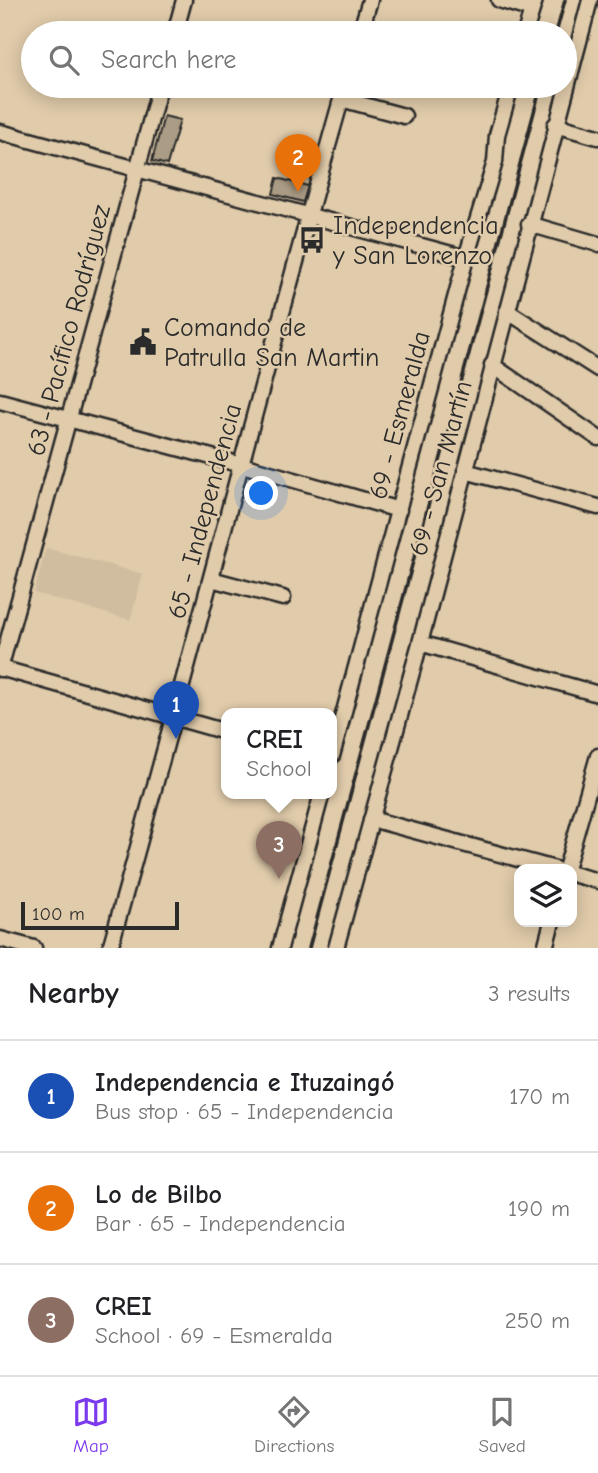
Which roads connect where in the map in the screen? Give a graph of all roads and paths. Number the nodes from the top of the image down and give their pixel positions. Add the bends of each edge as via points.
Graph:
1 (184, 0) edge
2 (370, 0) edge
3 (499, 0) edge
4 (590, 0) edge
5 (536, 3) edge
6 (178, 21) edge
7 (364, 21) edge
8 (529, 21) edge
9 (533, 21) edge
10 (577, 46) edge
11 (157, 98) edge
12 (342, 98) edge
13 (356, 98) edge
14 (508, 98) edge
15 (514, 98) edge
16 (563, 98) edge
17 (404, 116) dead end
18 (555, 125) junction
19 (0, 132) edge
20 (598, 137) edge
21 (495, 162) junction
22 (137, 170) junction
23 (308, 215) junction
24 (529, 224) junction
25 (598, 244) edge
26 (466, 258) junction
27 (507, 311) junction
28 (492, 365) junction
29 (598, 369) edge
30 (0, 401) edge
31 (69, 420) junction
32 (598, 438) edge
33 (242, 465) junction
34 (465, 471) junction
35 (598, 507) edge
36 (399, 510) junction
37 (211, 579) junction
38 (283, 598) dead end
39 (420, 643) junction
40 (0, 668) edge
41 (598, 694) edge
42 (175, 718) junction
43 (221, 731) edge
44 (337, 735) edge
45 (598, 756) edge
46 (320, 799) edge
47 (371, 819) junction
48 (537, 864) edge
49 (567, 864) edge
50 (577, 875) edge
51 (598, 881) edge
52 (551, 927) edge
53 (0, 939) edge
54 (34, 948) edge
55 (110, 948) edge
56 (280, 948) edge
57 (336, 948) edge
58 (545, 948) edge

1 - 6 street
2 - 7 street
3 - 5 street
4 - 10 street, 69 - San Martín
5 - 8 street
5 - 9 street
11 - 22 street, 63 - Pacífico Rodríguez
12 - 23 street, 65 - Independencia
13 - 17 street
14 - 21 street, 69 - Esmeralda
15 - 21 street
16 - 18 street, 69 - San Martín
18 - 20 street
18 - 24 street, 69 - San Martín
19 - 22 street
21 - 26 street, 69 - Esmeralda
22 - 23 street
22 - 31 street, 63 - Pacífico Rodríguez
23 - 26 street
23 - 33 street, 65 - Independencia
24 - 25 street
24 - 27 street, 69 - San Martín
26 - 36 street, 69 - Esmeralda
27 - 28 street, 69 - San Martín
27 - 29 street
28 - 32 street
28 - 34 street, 69 - San Martín
30 - 31 street
31 - 33 street
31 - 40 street, 63 - Pacífico Rodríguez
33 - 36 street
33 - 37 street, 65 - Independencia
34 - 35 street
34 - 39 street, 69 - San Martín
36 - 44 street, 69 - Esmeralda
37 - 38 street
37 - 42 street, 65 - Independencia
39 - 41 street
39 - 47 street, 69 - San Martín
40 - 42 street
42 - 43 street
42 - 55 street, 65 - Independencia
45 - 49 street
46 - 56 street
47 - 48 street
47 - 57 street, 69 - San Martín
50 - 51 street
52 - 58 street
53 - 54 street

